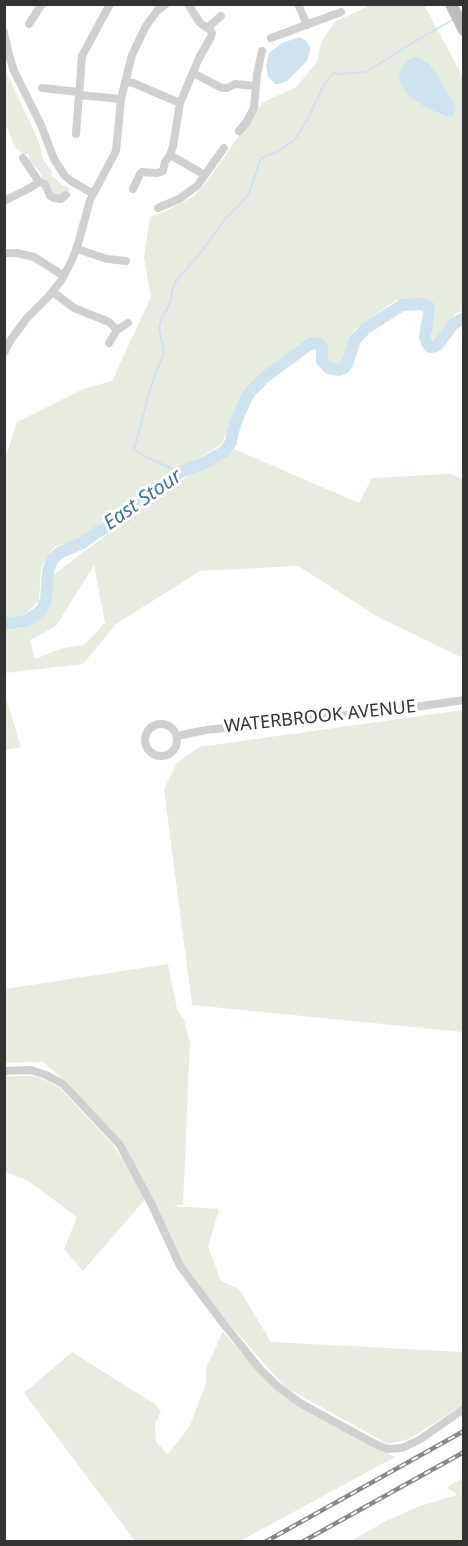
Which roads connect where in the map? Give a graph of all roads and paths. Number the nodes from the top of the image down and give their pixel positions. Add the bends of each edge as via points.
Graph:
1 (42, 4) edge
2 (110, 4) edge
3 (166, 4) edge
4 (188, 4) edge
5 (298, 4) edge
6 (451, 4) edge
7 (341, 12) dead end
8 (221, 16) dead end
9 (29, 24) dead end
10 (307, 25) junction
11 (207, 28) junction
12 (464, 30) edge
13 (4, 32) edge
14 (271, 38) dead end
15 (262, 51) dead end
16 (193, 73) junction
17 (125, 82) junction
18 (256, 86) junction
19 (42, 88) dead end
20 (79, 94) junction
21 (121, 99) junction
22 (180, 103) junction
23 (239, 131) dead end
24 (76, 134) dead end
25 (224, 148) dead end
26 (170, 155) junction
27 (23, 158) dead end
28 (205, 175) junction
29 (39, 182) junction
30 (133, 189) dead end
31 (92, 193) junction
32 (66, 195) dead end
33 (4, 201) edge
34 (158, 208) dead end
35 (77, 249) junction
36 (4, 254) edge
37 (126, 261) dead end
38 (64, 276) junction
39 (53, 292) junction
40 (128, 323) dead end
41 (117, 330) junction
42 (109, 343) dead end
43 (5, 352) edge
44 (464, 700) edge
45 (177, 736) dead end
46 (4, 1071) edge
47 (464, 1409) edge

1 - 9 street
2 - 20 street via 81,56
3 - 17 street via 140,36
4 - 11 street
5 - 10 street
6 - 12 street
7 - 10 street
8 - 11 street
10 - 14 street
11 - 16 street via 211,37
13 - 31 street via 15,71 54,159 71,182
15 - 18 street
16 - 18 street via 222,88 235,84
16 - 22 street
17 - 21 street
17 - 22 street
18 - 23 street via 254,108
19 - 20 street
20 - 21 street
20 - 24 street
21 - 31 street via 116,151
22 - 26 street
25 - 28 street
26 - 28 street
26 - 30 street via 163,171 142,172
27 - 29 street
28 - 34 street via 189,192
29 - 32 street via 45,184 54,198
29 - 33 street
31 - 35 street
35 - 37 street
35 - 38 street
36 - 38 street via 34,257
38 - 39 street
39 - 41 street
39 - 43 street via 27,318
40 - 41 street
41 - 42 street
44 - 45 street, WATERBROOK AVENUE
46 - 47 street via 31,1070 63,1084 120,1145 180,1266 260,1369 300,1403 388,1449 402,1448 418,1440

